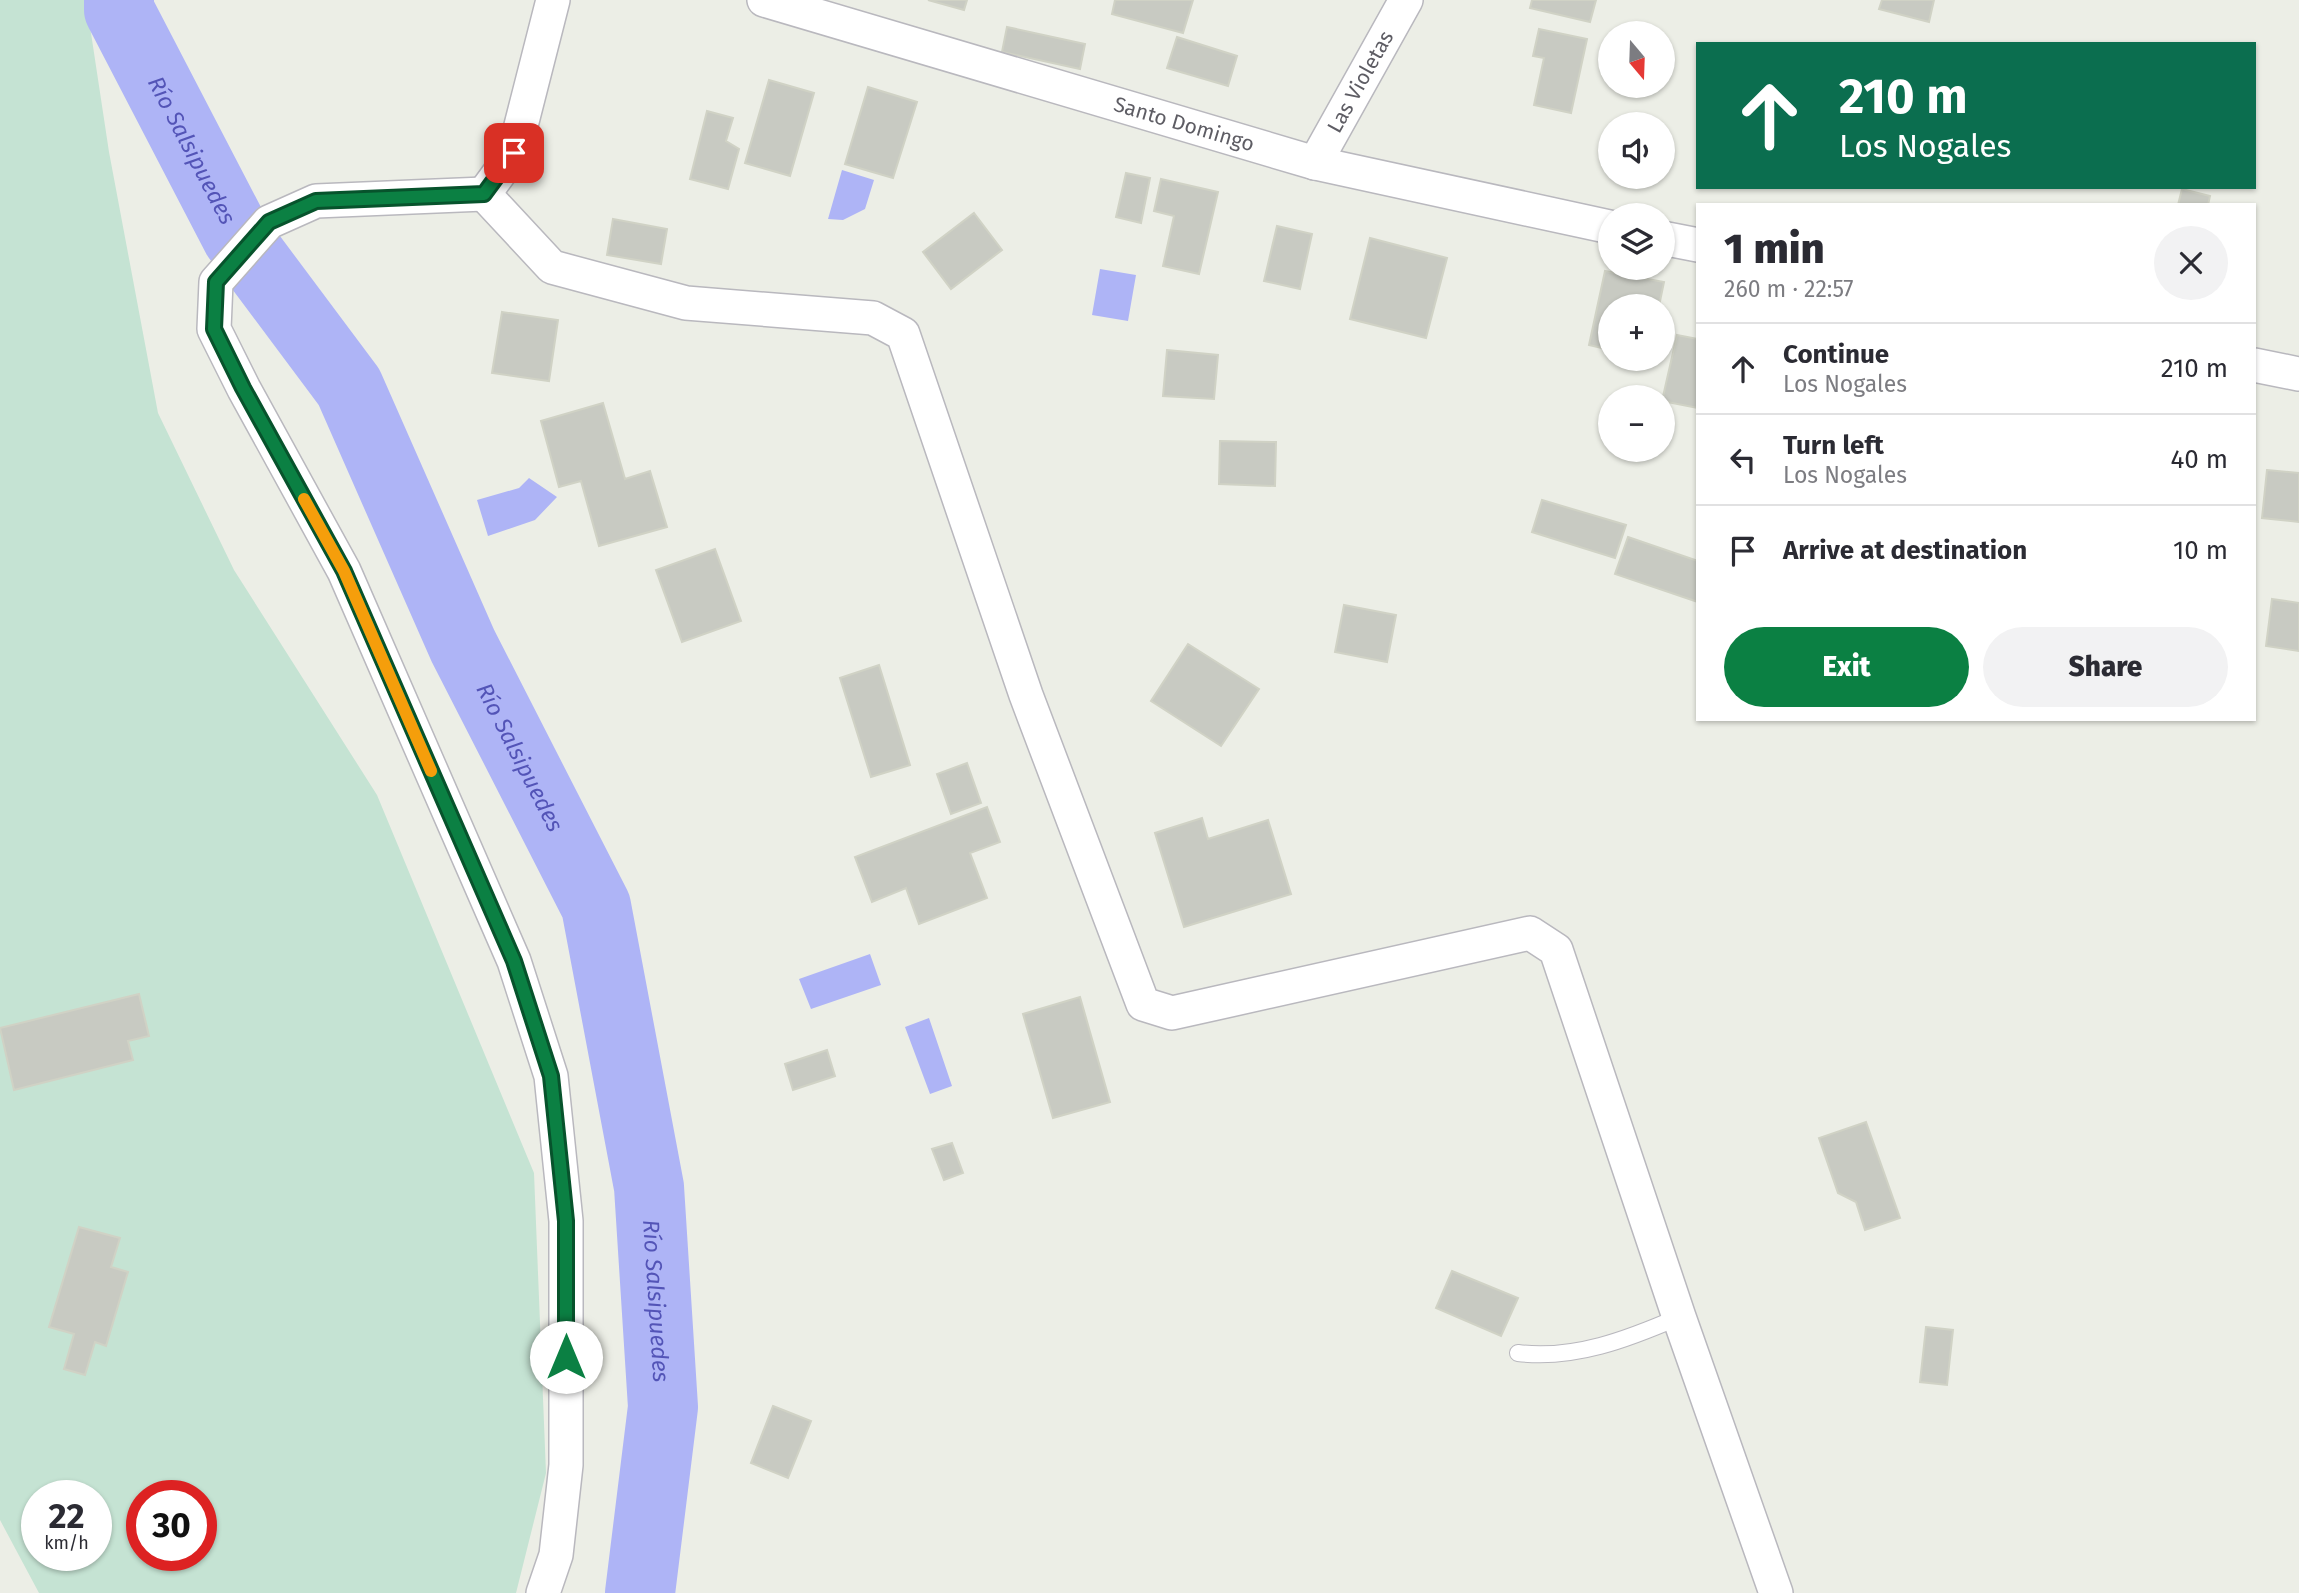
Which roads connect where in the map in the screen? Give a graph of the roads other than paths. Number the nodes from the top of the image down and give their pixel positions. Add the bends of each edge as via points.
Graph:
1 (553, 0) edge
2 (764, 0) edge
3 (1406, 0) edge
4 (1315, 163) junction
5 (484, 194) junction
6 (1598, 224) edge
7 (1675, 241) edge
8 (1696, 245) edge
9 (2256, 365) edge
10 (2299, 374) edge
11 (1679, 1317) junction
12 (1518, 1353) dead end
13 (543, 1593) edge
14 (1776, 1593) edge

1 - 5 street via 514,153
2 - 4 street, Santo Domingo
3 - 4 street, Las Violetas
4 - 6 street, Santo Domingo
5 - 11 street via 552,267 686,303 873,318 903,334 1026,695 1143,1004 1172,1013 1530,933 1556,950
5 - 13 street via 316,201 269,222 216,282 214,329 344,571 514,961 551,1076 566,1221 566,1465 556,1555
7 - 8 street
9 - 10 street
11 - 12 lane via 1625,1340 1541,1356
11 - 14 street

